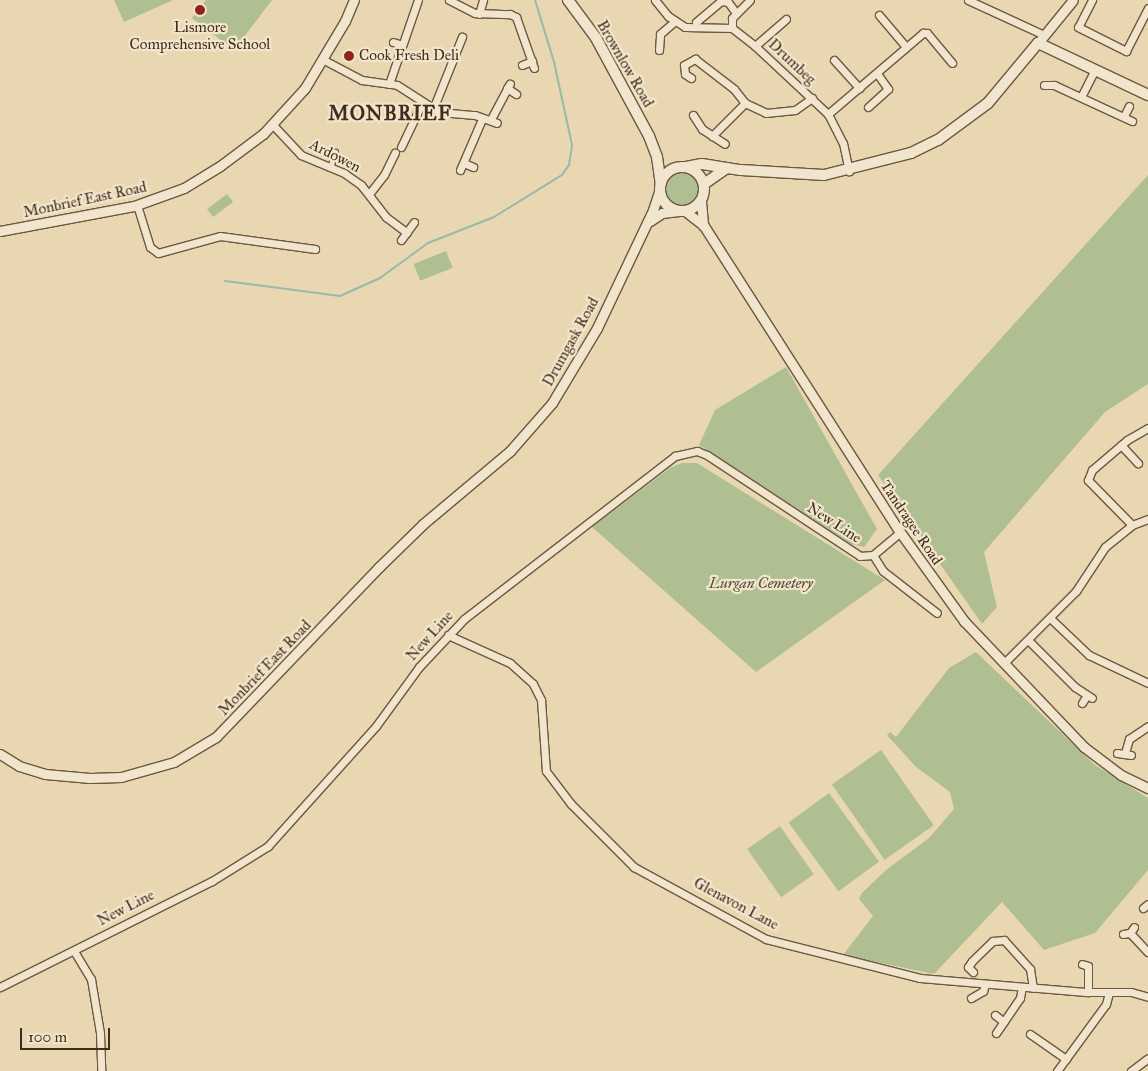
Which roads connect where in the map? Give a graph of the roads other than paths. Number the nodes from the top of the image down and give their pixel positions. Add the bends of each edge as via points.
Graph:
1 (354, 0) edge
2 (418, 0) edge
3 (449, 0) edge
4 (482, 0) edge
5 (568, 0) edge
6 (655, 0) edge
7 (750, 0) edge
8 (968, 0) edge
9 (1074, 0) edge
10 (1092, 0) edge
11 (1148, 8) edge
12 (736, 13) junction
13 (479, 14) junction
14 (879, 15) dead end
15 (786, 19) dead end
16 (674, 21) junction
17 (696, 22) dead end
18 (732, 28) junction
19 (462, 37) dead end
20 (1041, 39) junction
21 (393, 42) dead end
22 (402, 45) junction
23 (754, 46) junction
24 (906, 47) junction
25 (659, 50) dead end
26 (324, 60) junction
27 (834, 60) dead end
28 (952, 63) dead end
29 (522, 65) dead end
30 (1094, 71) junction
31 (877, 73) junction
32 (691, 78) dead end
33 (389, 84) junction
34 (1044, 85) dead end
35 (859, 88) junction
36 (516, 94) dead end
37 (1148, 95) edge
38 (1081, 97) junction
39 (812, 98) junction
40 (422, 103) junction
41 (745, 103) junction
42 (1129, 106) dead end
43 (868, 107) dead end
44 (433, 109) junction
45 (693, 114) dead end
46 (828, 114) junction
47 (1124, 116) junction
48 (482, 119) junction
49 (1132, 121) dead end
50 (273, 124) junction
51 (712, 136) junction
52 (653, 144) junction
53 (725, 144) dead end
54 (402, 147) dead end
55 (335, 152) dead end
56 (400, 162) dead end
57 (464, 163) junction
58 (681, 167) junction
59 (330, 168) junction
60 (473, 168) dead end
61 (727, 168) junction
62 (460, 170) dead end
63 (848, 171) junction
64 (704, 184) junction
65 (660, 187) junction
66 (369, 194) junction
67 (701, 201) junction
68 (137, 205) junction
69 (682, 211) junction
70 (414, 222) dead end
71 (646, 226) junction
72 (704, 226) junction
73 (0, 231) edge
74 (407, 232) junction
75 (401, 240) dead end
76 (315, 249) dead end
77 (1148, 428) edge
78 (1120, 445) junction
79 (500, 459) joint
80 (1138, 462) dead end
81 (1148, 520) edge
82 (1132, 525) junction
83 (900, 532) junction
84 (873, 555) junction
85 (937, 613) dead end
86 (1050, 618) junction
87 (448, 635) junction
88 (1029, 641) junction
89 (1004, 664) junction
90 (1148, 683) edge
91 (1082, 703) dead end
92 (1148, 726) edge
93 (1117, 753) dead end
94 (0, 754) edge
95 (1148, 788) edge
96 (1129, 931) dead end
97 (74, 951) junction
98 (1148, 951) edge
99 (1082, 964) dead end
100 (974, 972) dead end
101 (985, 985) junction
102 (0, 987) edge
103 (1022, 987) junction
104 (1032, 988) junction
105 (1088, 992) junction
106 (1108, 993) junction
107 (1146, 996) edge
108 (971, 998) dead end
109 (995, 1016) dead end
110 (1004, 1022) junction
111 (996, 1033) dead end
112 (1030, 1034) dead end
113 (1148, 1058) edge
114 (1066, 1059) junction
115 (1134, 1070) edge
116 (101, 1071) edge
117 (1057, 1071) edge

1 - 26 street, Monbrief East Road
2 - 22 street
3 - 13 street via 463,10
4 - 13 street
5 - 52 main road, Brownlow Road via 596,38
6 - 16 street
7 - 12 street
8 - 20 street
9 - 20 street
10 - 11 street via 1078,27 1126,51
12 - 17 street via 728,2 722,0
12 - 18 street
13 - 29 street via 510,14 516,17 533,65
14 - 24 street
15 - 23 street, Drumbeg
16 - 18 street via 693,29
16 - 25 street via 660,34
18 - 23 street, Drumbeg
19 - 44 street
20 - 30 main road
20 - 63 main road via 1011,79 965,123 911,153
21 - 22 street
22 - 33 street
23 - 39 street, Drumbeg
24 - 28 street via 927,33
24 - 31 street
26 - 33 street via 362,80
26 - 50 street, Monbrief East Road via 305,88
27 - 35 street, Drumbeg
30 - 37 main road
30 - 38 street
31 - 35 street
31 - 43 street via 888,89
32 - 41 street, Drumbeg via 683,69 685,63 695,59 734,89
33 - 40 street via 404,89
34 - 38 street via 1055,81
35 - 46 street
36 - 48 street via 509,86 494,121
38 - 47 street
39 - 41 street, Drumbeg via 795,110 782,113 766,113
39 - 46 street, Drumbeg
40 - 44 street
40 - 54 street
41 - 51 street
42 - 47 street
44 - 48 street
45 - 51 street via 698,124
46 - 63 street, Drumbeg via 842,143
47 - 49 street
48 - 57 street
50 - 59 street, Ardowen via 301,156
50 - 68 street, Monbrief East Road via 248,146 184,188
51 - 53 street
52 - 58 main road, Brownlow Road via 662,158
52 - 65 main road, Brownlow Road
55 - 59 street
56 - 66 street via 393,155
57 - 60 street
57 - 62 street
58 - 61 main road via 702,164
58 - 64 main road via 699,174
58 - 65 main road via 666,174
59 - 66 street, Ardowen via 350,177
61 - 63 main road via 806,175
61 - 64 main road
64 - 67 main road
65 - 69 main road via 667,204
65 - 71 street, Drumgask Road
66 - 74 street, Ardowen via 386,217
67 - 69 main road
67 - 72 street, Tandragee Road
68 - 73 street, Monbrief East Road
68 - 76 street via 150,247 158,253 220,236
69 - 71 street via 662,212
69 - 72 street, Tandragee Road
70 - 74 street
71 - 79 street, Drumgask Road via 578,365 552,403
72 - 83 street, Tandragee Road
74 - 75 street
77 - 78 street
78 - 80 street
78 - 82 street via 1092,470 1088,480
79 - 94 street, Monbrief East Road via 423,524 345,601 234,722 196,751 147,772 90,778 45,774 19,766
81 - 82 street
82 - 86 street via 1104,547 1076,591
83 - 84 street, New Line
83 - 89 street, Tandragee Road via 964,621
84 - 85 street via 883,571
84 - 87 street, New Line via 860,556 707,455 686,451 583,526
86 - 88 street
86 - 90 street via 1088,655
87 - 97 street, New Line via 376,726 268,846 212,881
87 - 101 street, Glenavon Lane via 510,663 534,684 541,700 546,771 571,804 634,867 766,939 920,978
88 - 89 street
88 - 91 street via 1089,697
89 - 95 street, Tandragee Road via 1084,747 1121,775
92 - 93 street via 1129,739 1128,754
96 - 98 street
97 - 102 street, New Line
97 - 116 street via 91,979 100,1033
99 - 105 street via 1088,966
100 - 104 street via 968,967 972,961 993,940 1004,940 1030,969
101 - 103 street, Glenavon Lane
101 - 108 street
103 - 104 street, Glenavon Lane
103 - 110 street via 1020,998
104 - 105 street, Glenavon Lane
105 - 106 street, Glenavon Lane
106 - 107 street, Glenavon Lane
106 - 114 street via 1106,1004
109 - 110 street
110 - 111 street
112 - 114 street
113 - 115 street
114 - 117 street

